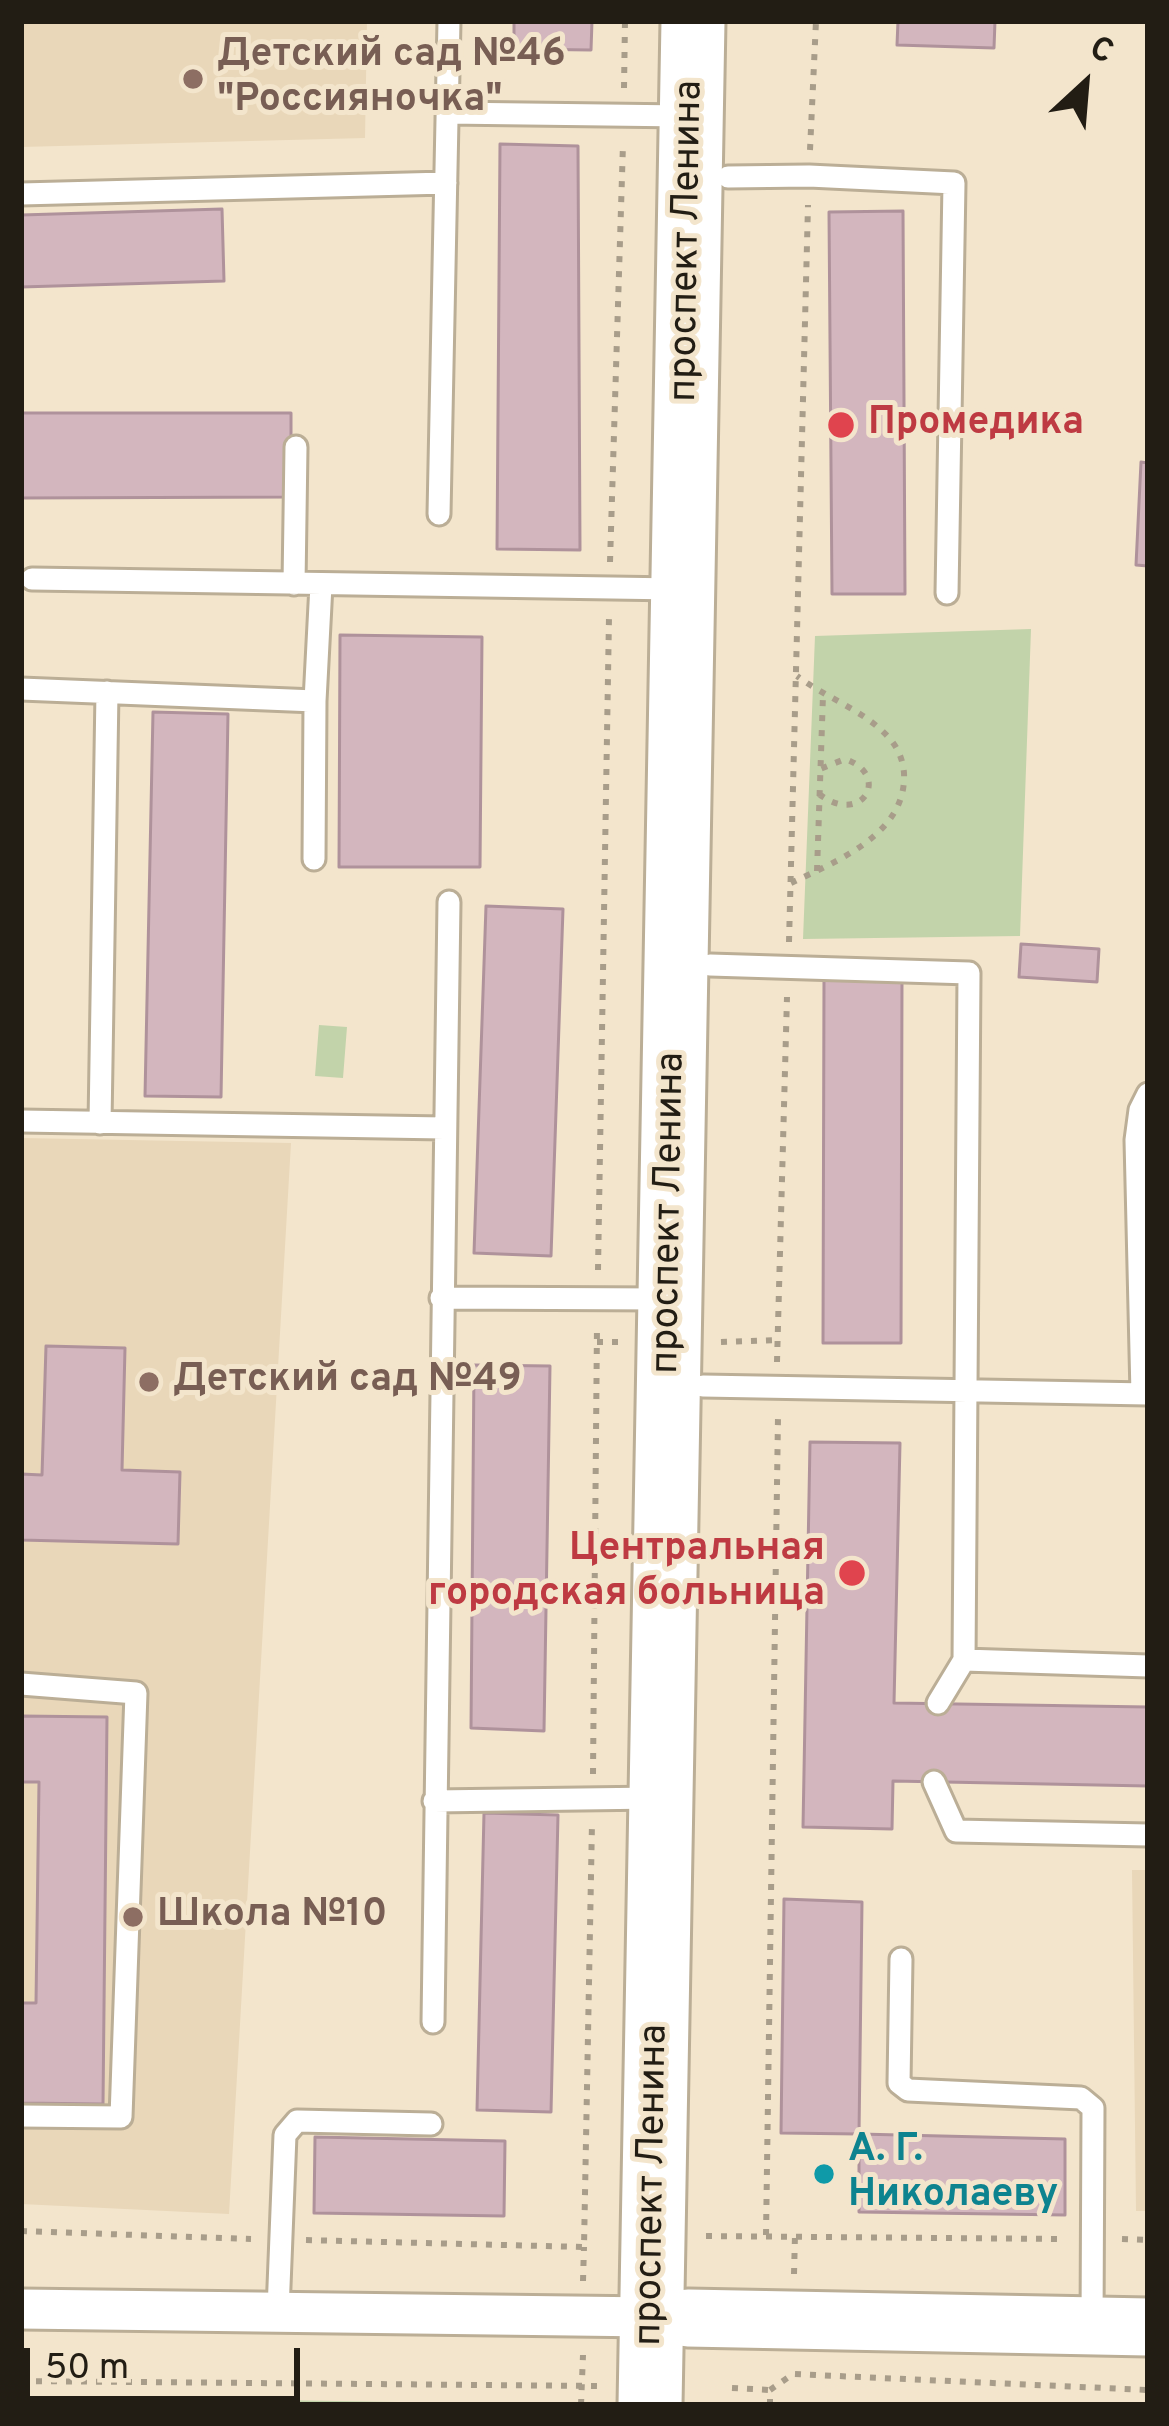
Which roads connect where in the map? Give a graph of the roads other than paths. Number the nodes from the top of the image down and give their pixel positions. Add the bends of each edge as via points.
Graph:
1 (449, 21) edge
2 (693, 21) edge
3 (729, 21) edge
4 (448, 112) junction
5 (692, 116) junction
6 (728, 176) junction
7 (446, 183) junction
8 (21, 194) edge
9 (296, 447) dead end
10 (439, 514) dead end
11 (32, 579) dead end
12 (294, 584) junction
13 (321, 585) junction
14 (683, 589) junction
15 (947, 592) dead end
16 (21, 689) edge
17 (107, 692) junction
18 (315, 701) junction
19 (314, 860) dead end
20 (449, 902) dead end
21 (710, 965) junction
22 (1148, 1094) edge
23 (21, 1121) edge
24 (100, 1123) junction
25 (444, 1128) junction
26 (441, 1298) junction
27 (669, 1300) junction
28 (712, 1364) junction
29 (968, 1390) junction
30 (1145, 1394) edge
31 (964, 1660) junction
32 (1148, 1666) edge
33 (21, 1684) edge
34 (938, 1703) dead end
35 (934, 1782) dead end
36 (660, 1798) junction
37 (434, 1801) junction
38 (1148, 1835) edge
39 (901, 1959) dead end
40 (433, 2022) dead end
41 (21, 2116) edge
42 (431, 2123) dead end
43 (21, 2309) edge
44 (278, 2311) junction
45 (669, 2318) junction
46 (1092, 2326) junction
47 (1148, 2327) edge
48 (629, 2396) edge
49 (709, 2397) edge

1 - 4 lane
2 - 5 main road, проспект Ленина
3 - 6 main road, проспект Ленина
4 - 5 lane
4 - 7 lane
5 - 14 main road, проспект Ленина
6 - 15 lane via 955,183
6 - 21 main road, проспект Ленина
7 - 8 lane
7 - 10 lane
9 - 12 lane
11 - 12 lane
12 - 13 lane
13 - 14 lane
13 - 18 lane
14 - 27 main road, проспект Ленина
16 - 17 lane
17 - 18 lane
17 - 24 lane
18 - 19 lane
20 - 25 lane
21 - 28 main road, проспект Ленина
21 - 29 lane via 969,973
22 - 30 lane via 1136,1141
23 - 24 lane
24 - 25 lane
25 - 26 lane
26 - 27 lane
26 - 37 lane
27 - 36 main road, проспект Ленина
28 - 29 lane via 778,1387
28 - 45 main road, проспект Ленина
29 - 30 lane
29 - 31 lane
31 - 32 lane
31 - 34 lane
33 - 41 lane via 136,1693 121,2116
35 - 38 lane via 956,1832
36 - 37 lane
36 - 45 main road, проспект Ленина
37 - 40 lane
39 - 46 lane via 899,2083 908,2090 1081,2098 1093,2108
42 - 44 lane via 297,2121 285,2134
43 - 44 street
44 - 45 street
45 - 46 street
45 - 48 main road, проспект Ленина
45 - 49 main road, проспект Ленина
46 - 47 street

